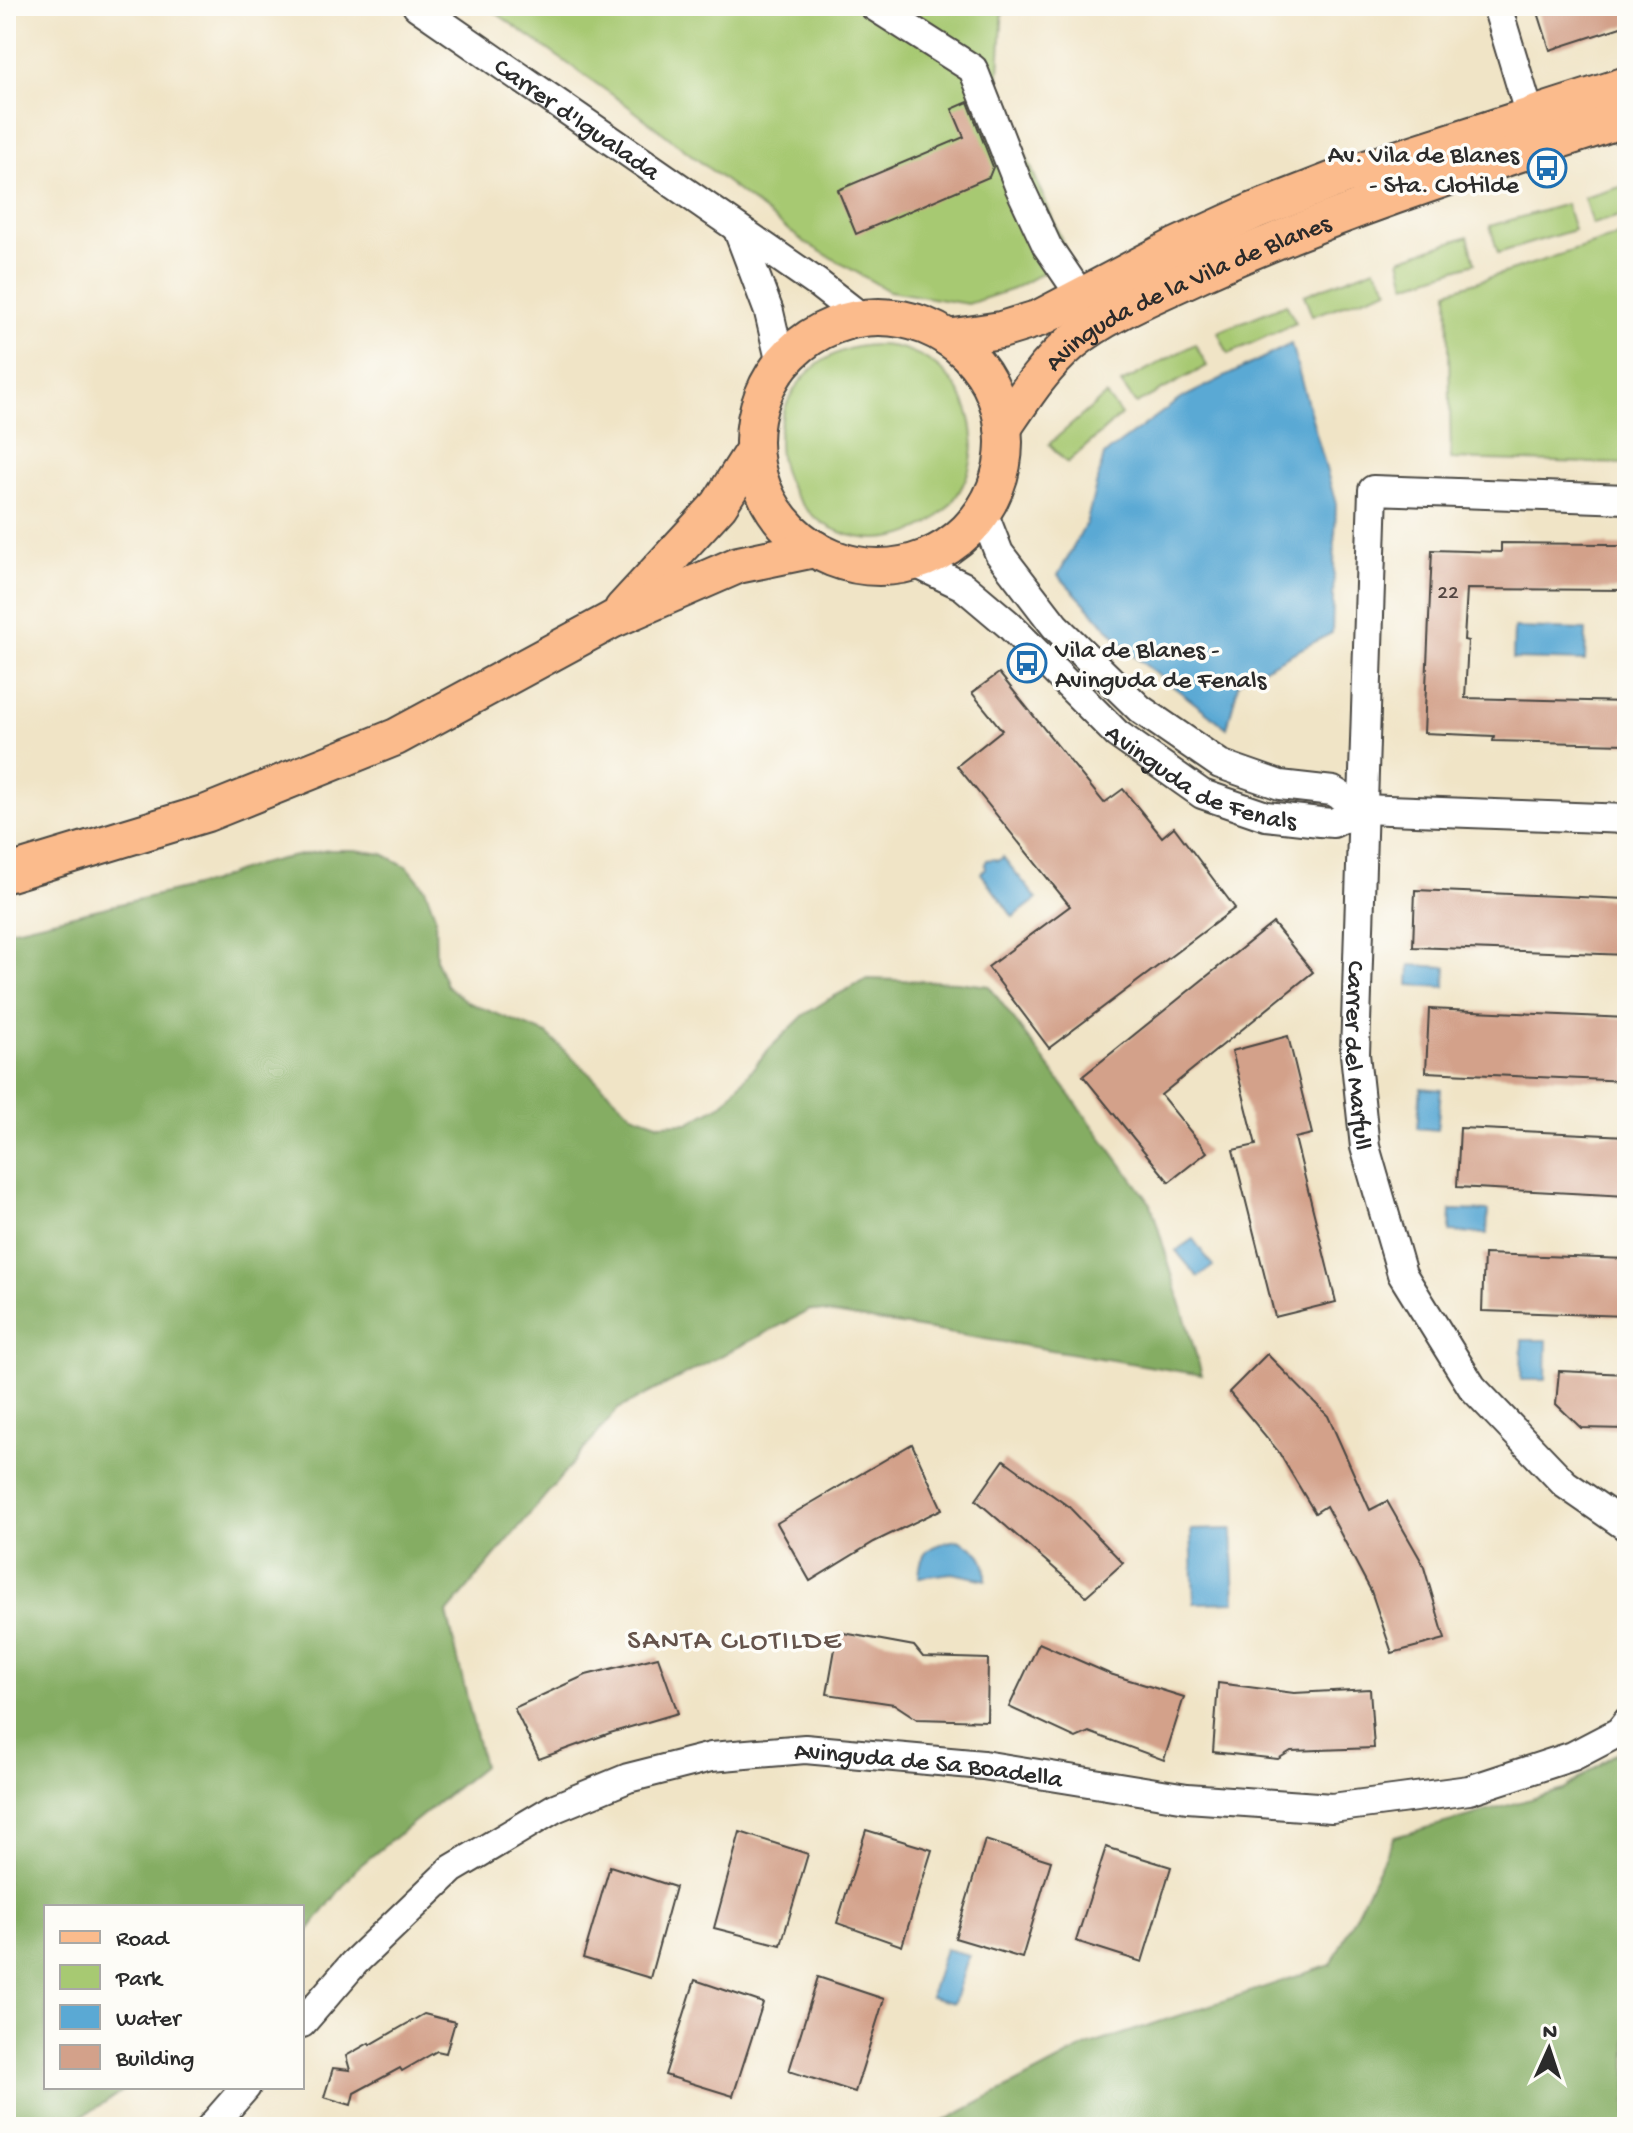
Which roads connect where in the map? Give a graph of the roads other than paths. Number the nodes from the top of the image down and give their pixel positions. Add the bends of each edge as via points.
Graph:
1 (417, 6) edge
2 (874, 6) edge
3 (1497, 6) edge
4 (1627, 85) edge
5 (1530, 116) junction
6 (1627, 118) edge
7 (738, 230) junction
8 (1081, 296) junction
9 (862, 318) junction
10 (948, 338) junction
11 (781, 364) junction
12 (1003, 428) junction
13 (754, 450) junction
14 (1627, 499) edge
15 (983, 512) junction
16 (815, 549) junction
17 (913, 562) junction
18 (612, 620) junction
19 (1362, 809) junction
20 (1627, 819) edge
21 (6, 874) edge
22 (1627, 1527) edge
23 (1627, 1722) edge
24 (304, 2021) edge
25 (244, 2089) edge
26 (211, 2127) edge

1 - 7 street, Carrer d'Igualada
2 - 8 street via 973,69 1047,246
3 - 5 street
4 - 5 main road
5 - 8 main road via 1267,206
6 - 12 main road, Avinguda de la Vila de Blanes via 1341,215 1143,300 1060,353
7 - 9 street, Carrer d'Igualada
7 - 11 street via 769,312
8 - 10 main road via 1040,318
9 - 10 main road via 912,321
9 - 11 main road via 812,336
10 - 12 main road via 989,382
11 - 13 main road via 761,400
12 - 15 main road via 999,477
13 - 16 main road via 772,507
13 - 18 main road via 719,505
14 - 19 street, Carrer del Marfull via 1373,490
15 - 17 main road via 952,543
15 - 19 street, Avinguda de Fenals via 999,553 1055,626 1140,709 1220,764 1280,785 1333,791
16 - 17 main road via 868,566
16 - 18 main road via 738,565
17 - 19 street, Avinguda de Fenals via 963,586 1117,734 1202,794 1266,816 1320,822 1333,823
18 - 21 main road via 396,737 207,813
19 - 20 street, Avinguda de Fenals
19 - 22 street, Carrer del Marfull via 1355,1054 1365,1147 1402,1274 1472,1387 1565,1484
23 - 24 street, Avinguda de Sa Boadella via 1619,1732 1573,1756 1469,1790 1332,1808 1187,1798 983,1765 805,1749 711,1757 628,1778 555,1808 452,1869 354,1963
25 - 26 street

